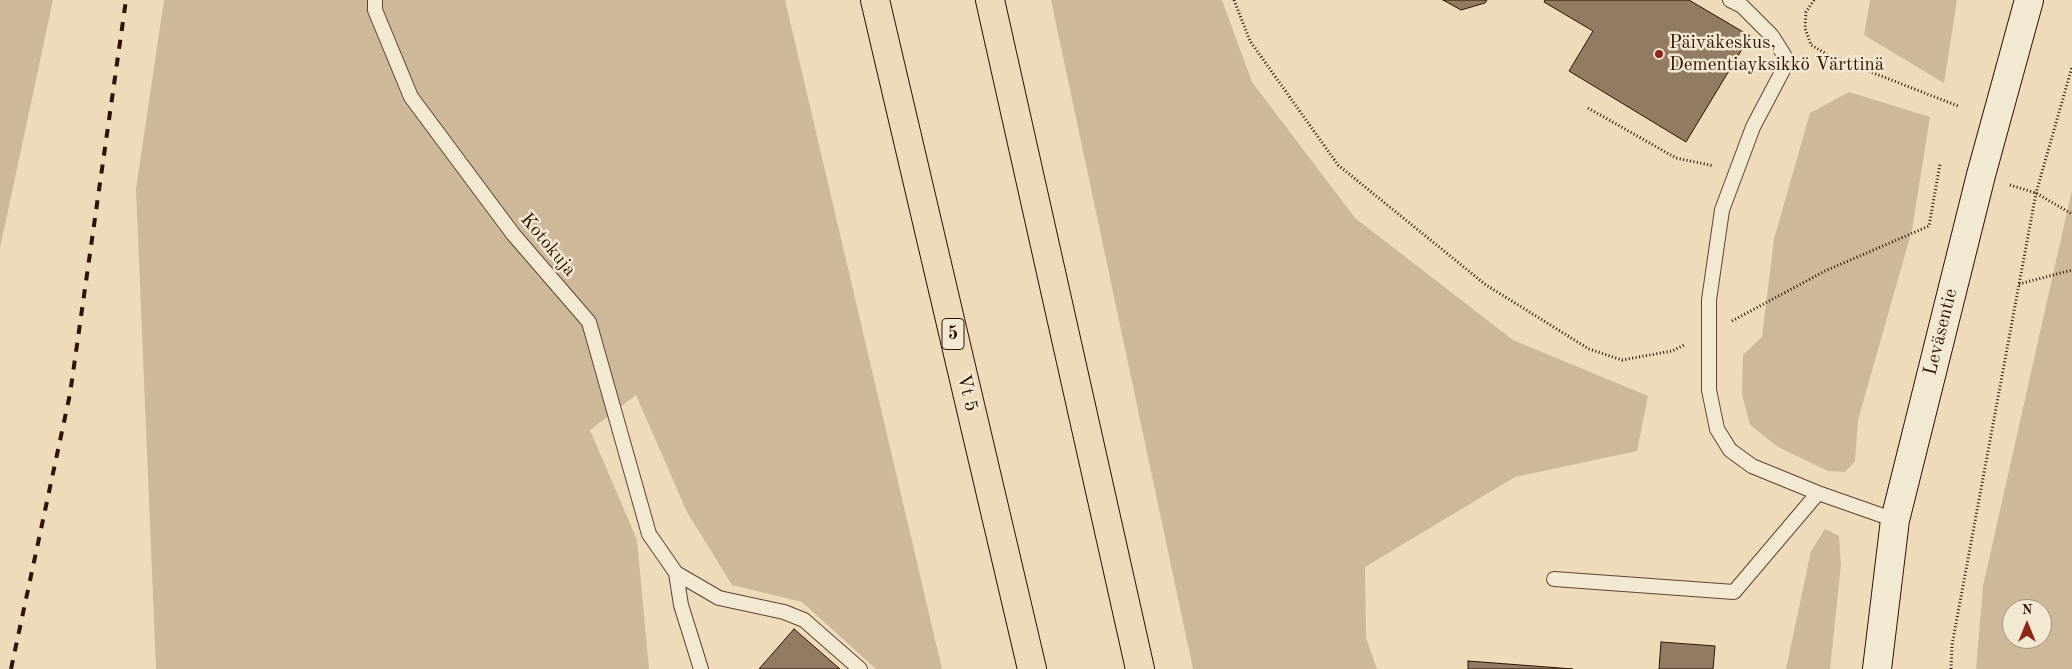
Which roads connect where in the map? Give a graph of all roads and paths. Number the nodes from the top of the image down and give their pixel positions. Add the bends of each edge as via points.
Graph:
1 (375, 0) edge
2 (875, 0) edge
3 (990, 0) edge
4 (1234, 0) edge
5 (1730, 0) edge
6 (1814, 0) edge
7 (2029, 0) edge
8 (2072, 67) edge
9 (1958, 106) dead end
10 (1588, 108) dead end
11 (1940, 164) dead end
12 (1737, 170) junction
13 (2036, 193) junction
14 (2072, 214) edge
15 (2072, 270) edge
16 (2019, 284) junction
17 (1709, 334) junction
18 (1818, 493) junction
19 (1894, 520) junction
20 (676, 573) junction
21 (1554, 579) dead end
22 (701, 669) edge
23 (860, 669) edge
24 (1032, 669) edge
25 (1140, 669) edge
26 (1877, 669) edge
27 (1952, 669) edge

1 - 20 lane, Kotokuja via 375,10 411,97 513,234 589,322 649,534
2 - 24 highway, Vt 5 / 5
3 - 25 highway
4 - 17 path via 1250,41 1338,165 1486,285 1589,349 1622,360 1672,350
5 - 12 lane via 1742,6 1772,36 1784,55 1783,70 1753,127
6 - 9 path via 1806,12 1805,28 1812,45 1830,56
7 - 19 main road, Leväsentie via 1978,185
8 - 13 path
10 - 12 path via 1676,158
11 - 17 path via 1929,226 1825,271
12 - 17 lane via 1722,210 1709,300
13 - 14 path
13 - 16 path
15 - 16 path
16 - 27 path via 1952,645
17 - 18 lane via 1709,390 1717,428 1730,450 1752,466
18 - 19 lane
18 - 21 lane via 1734,592
19 - 26 main road, Leväsentie
20 - 22 lane via 681,605
20 - 23 lane via 719,598 784,612 804,620

